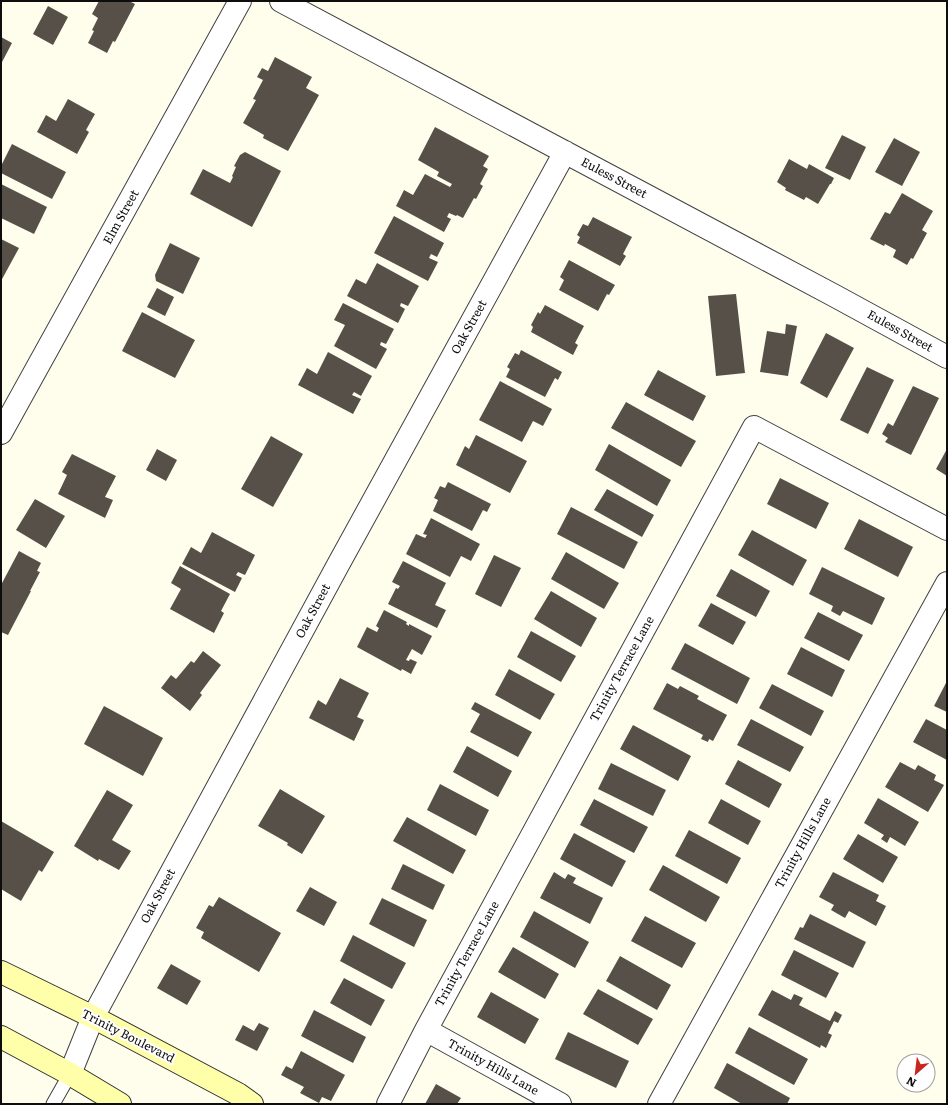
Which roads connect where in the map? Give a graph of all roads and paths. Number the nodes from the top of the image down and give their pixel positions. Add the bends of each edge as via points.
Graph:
1 (240, 1) edge
2 (280, 1) edge
3 (565, 152) junction
4 (947, 357) edge
5 (2, 426) edge
6 (947, 529) edge
7 (947, 583) edge
8 (1, 972) edge
9 (93, 1017) junction
10 (426, 1030) junction
11 (1, 1037) edge
12 (70, 1074) junction
13 (53, 1104) edge
14 (120, 1104) edge
15 (252, 1104) edge
16 (388, 1104) edge
17 (560, 1104) edge
18 (659, 1104) edge

1 - 5 street, Elm Street
2 - 3 street, Euless Street
3 - 4 street, Euless Street
3 - 9 street, Oak Street
6 - 10 street, Trinity Terrace Lane via 754,427
7 - 18 street, Trinity Hills Lane
8 - 9 main road, Trinity Boulevard
9 - 12 street, Oak Street
9 - 15 main road, Trinity Boulevard via 238,1094
10 - 16 street, Trinity Terrace Lane
10 - 17 street, Trinity Hills Lane
11 - 12 main road
12 - 13 lane
12 - 14 main road

